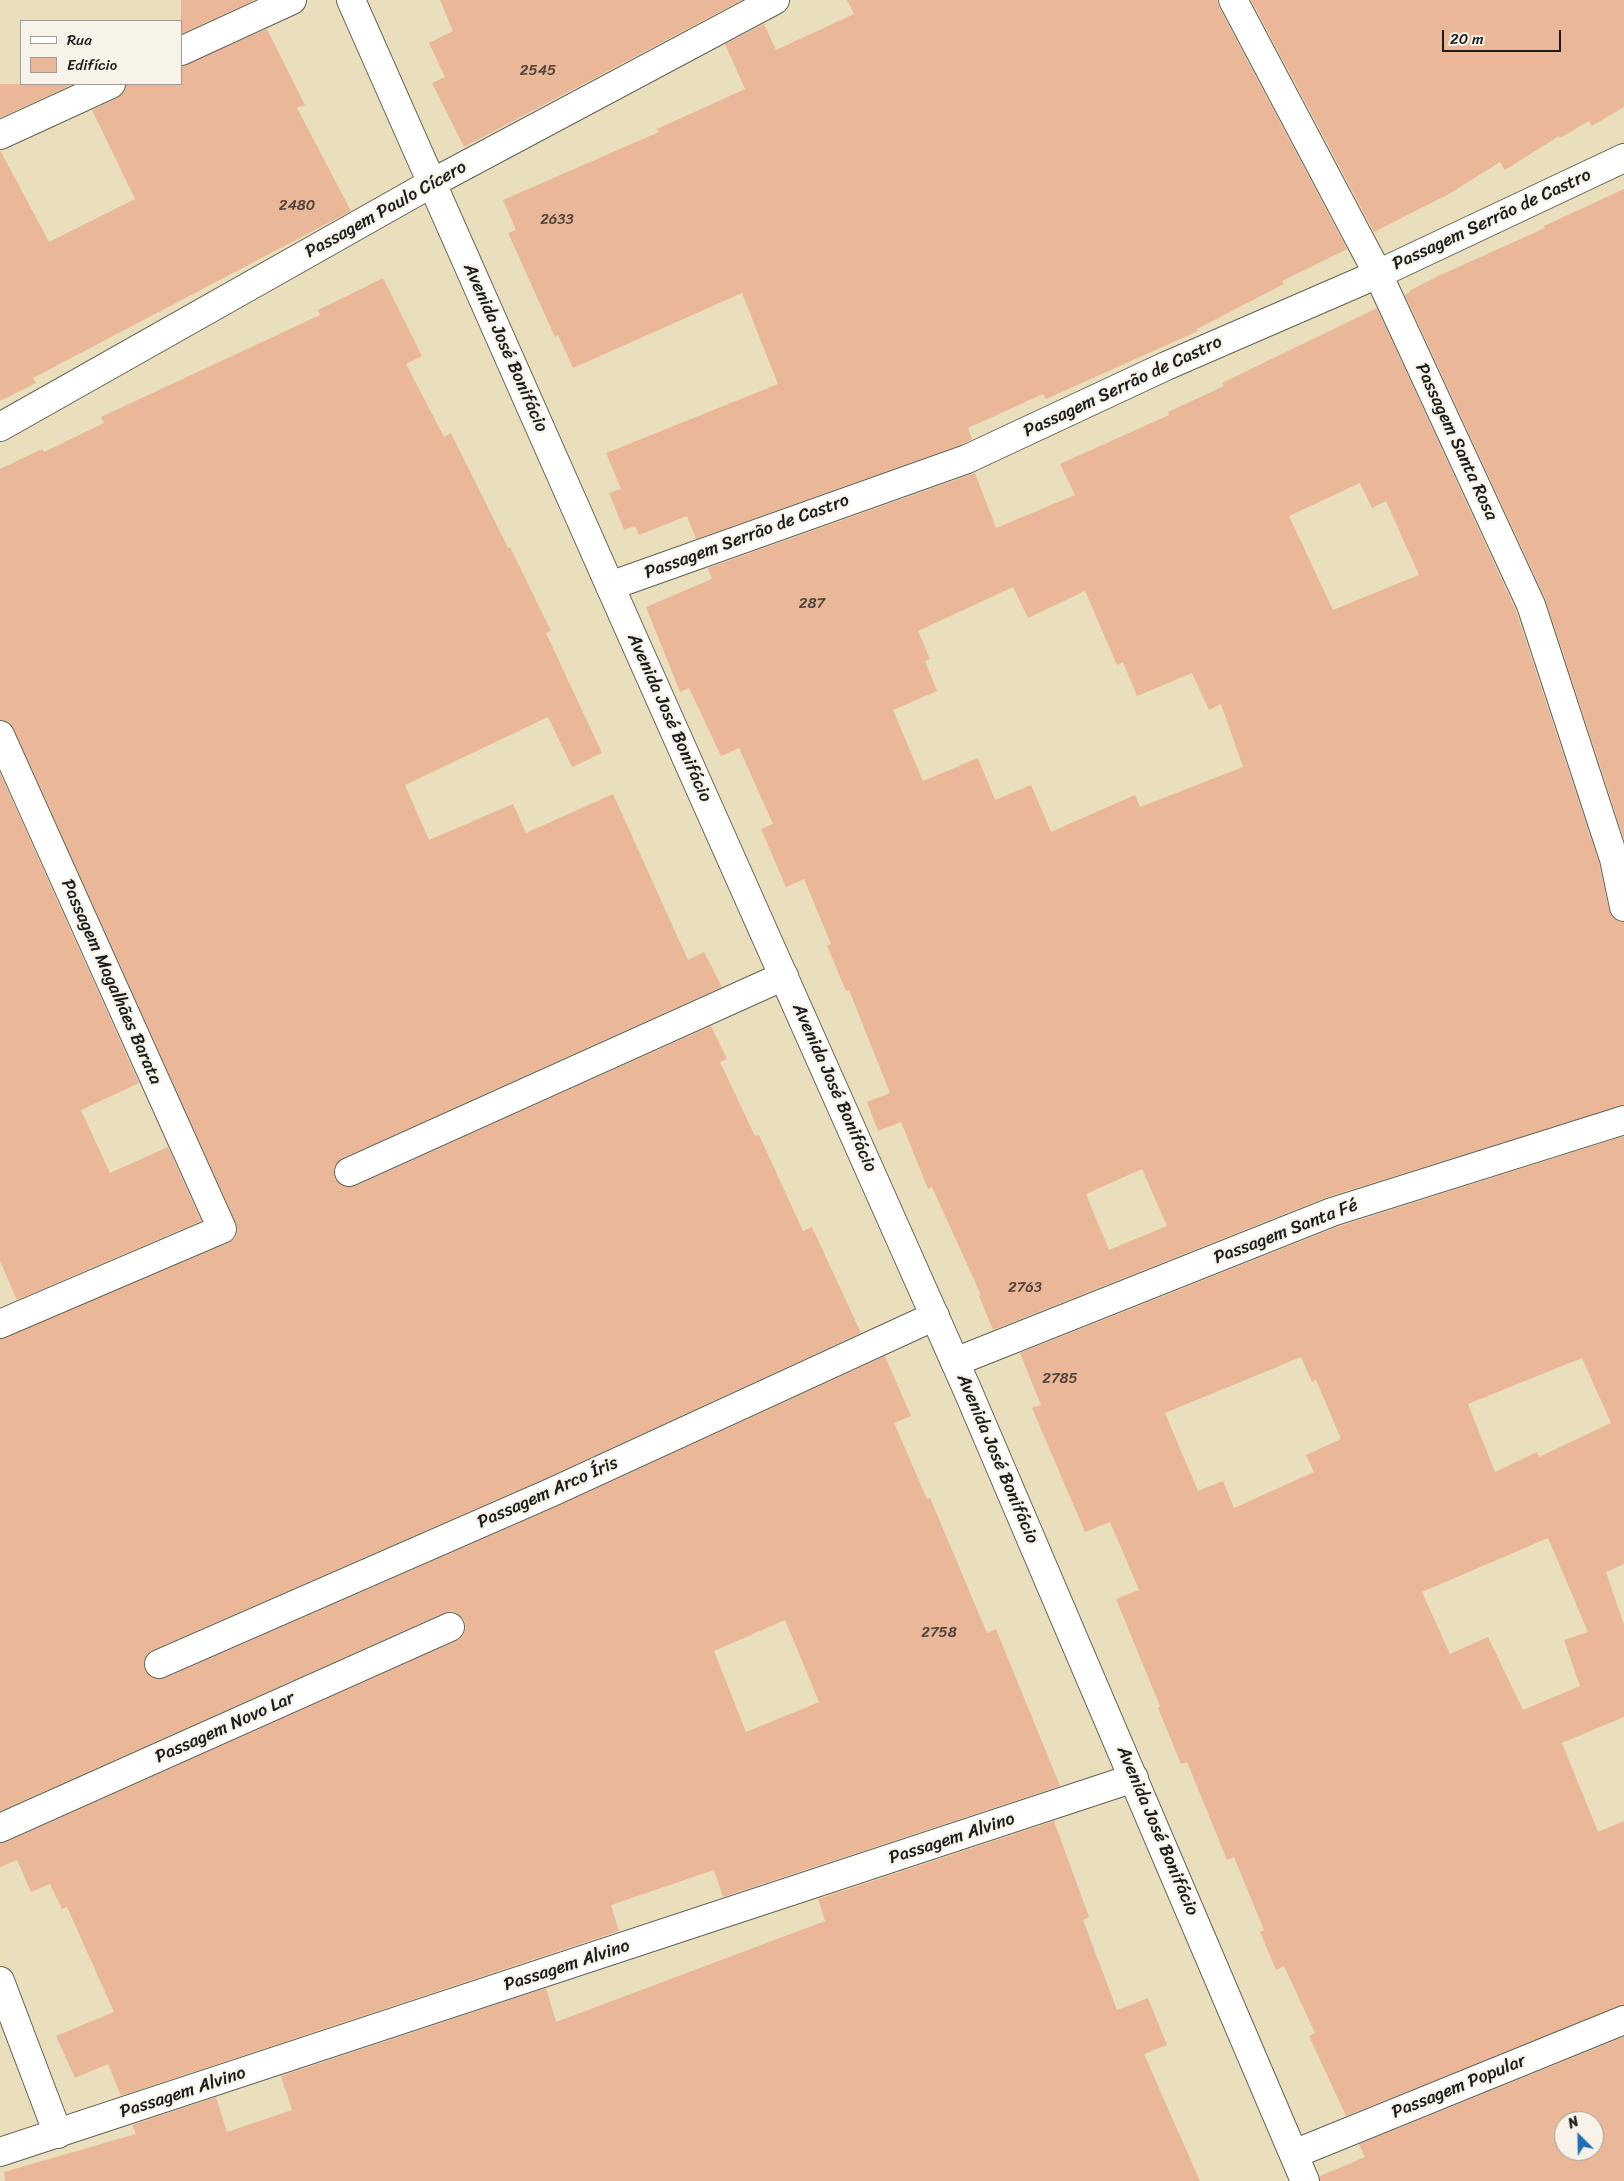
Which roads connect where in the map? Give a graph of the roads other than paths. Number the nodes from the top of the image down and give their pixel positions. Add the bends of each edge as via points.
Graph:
1 (292, 0) edge
2 (351, 0) edge
3 (775, 0) edge
4 (1233, 0) edge
5 (182, 51) edge
6 (109, 85) edge
7 (0, 135) edge
8 (1624, 158) edge
9 (432, 183) junction
10 (1378, 274) junction
11 (0, 427) edge
12 (610, 586) junction
13 (0, 736) edge
14 (1624, 907) edge
15 (784, 976) junction
16 (1624, 1120) edge
17 (348, 1172) dead end
18 (935, 1316) junction
19 (0, 1324) edge
20 (956, 1362) junction
21 (450, 1627) dead end
22 (159, 1664) dead end
23 (1134, 1778) junction
24 (0, 1828) edge
25 (0, 1981) edge
26 (1624, 2020) edge
27 (58, 2134) junction
28 (0, 2152) edge
29 (1294, 2154) junction
30 (1306, 2181) edge

1 - 5 street
2 - 9 street, Avenida José Bonifácio
3 - 9 street, Passagem Paulo Cícero
4 - 10 street, Passagem Santa Rosa
6 - 7 street
8 - 10 street, Passagem Serrão de Castro
9 - 11 street, Passagem Paulo Cícero
9 - 12 street, Avenida José Bonifácio
10 - 12 street, Passagem Serrão de Castro via 1166,366 967,459
10 - 14 street, Passagem Santa Rosa via 1531,605 1614,859
12 - 15 street, Avenida José Bonifácio
13 - 19 street, Passagem Magalhães Barata via 222,1229
15 - 17 street
15 - 18 street, Avenida José Bonifácio
16 - 20 street, Passagem Santa Fé via 1332,1212
18 - 20 street, Avenida José Bonifácio
18 - 22 street, Passagem Arco Íris via 550,1493
20 - 23 street, Avenida José Bonifácio
21 - 24 street, Passagem Novo Lar
23 - 27 street, Passagem Alvino
23 - 29 street, Avenida José Bonifácio
25 - 27 street
26 - 29 street, Passagem Popular
27 - 28 street, Passagem Alvino
29 - 30 street, Avenida José Bonifácio

